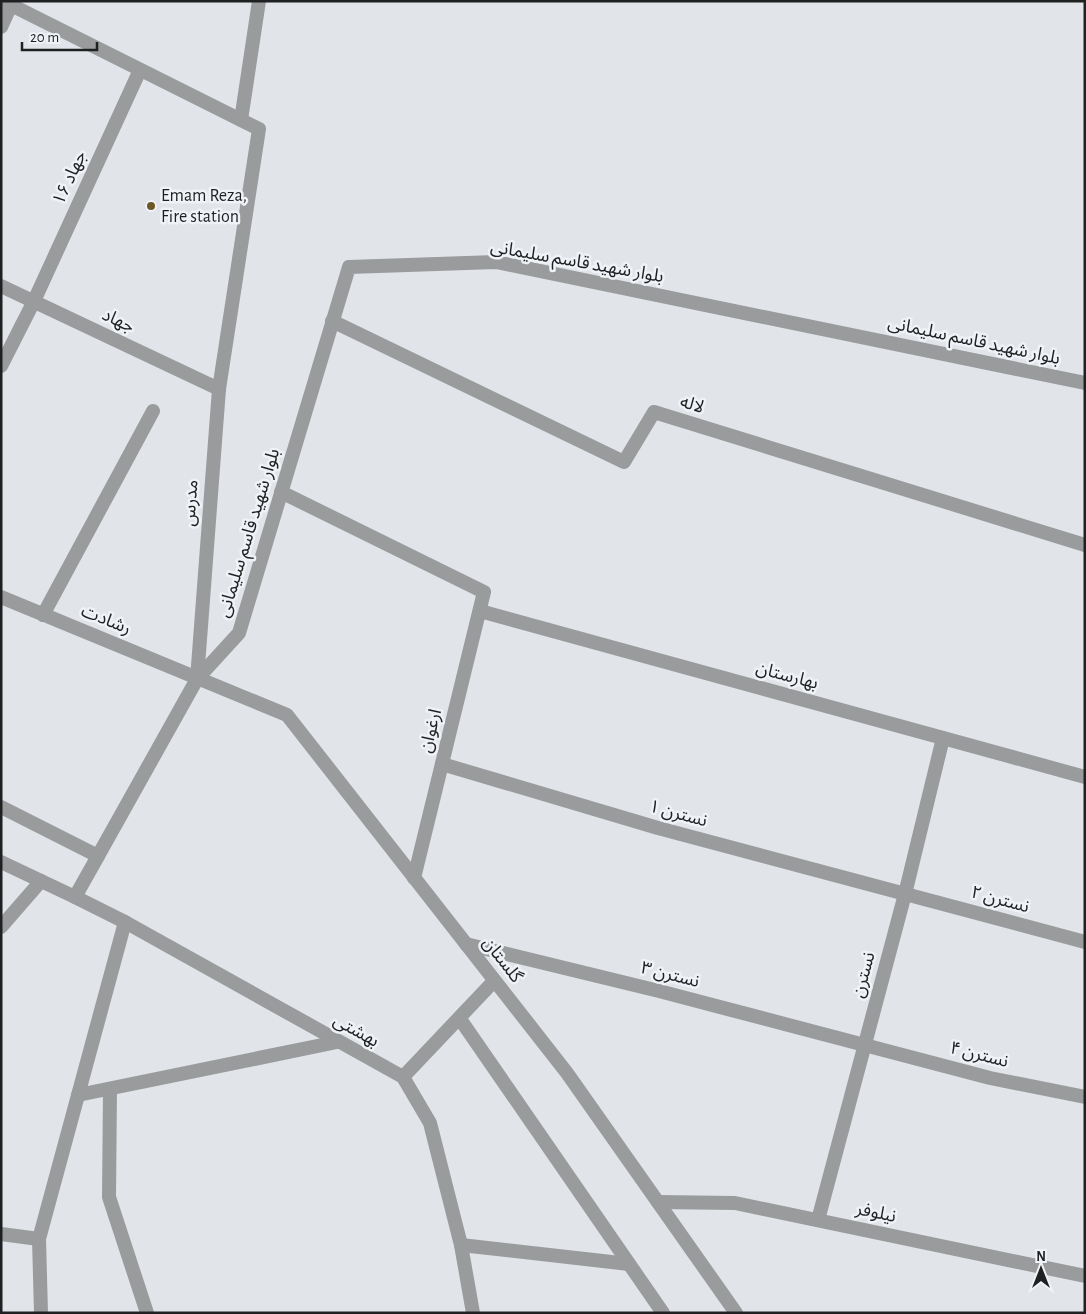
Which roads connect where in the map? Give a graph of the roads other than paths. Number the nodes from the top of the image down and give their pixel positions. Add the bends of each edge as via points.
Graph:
1 (259, 1) edge
2 (7, 3) edge
3 (1, 27) edge
4 (140, 70) junction
5 (241, 120) junction
6 (1, 286) edge
7 (34, 302) junction
8 (332, 321) junction
9 (1, 366) edge
10 (1085, 383) edge
11 (219, 390) junction
12 (153, 411) dead end
13 (281, 492) junction
14 (1085, 545) edge
15 (1, 597) edge
16 (480, 611) junction
17 (43, 615) junction
18 (197, 680) junction
19 (943, 738) junction
20 (442, 764) junction
21 (1085, 777) edge
22 (1, 808) edge
23 (98, 856) junction
24 (1, 862) edge
25 (414, 878) junction
26 (41, 881) junction
27 (905, 894) junction
28 (75, 897) junction
29 (125, 922) junction
30 (1, 928) edge
31 (1085, 942) edge
32 (466, 944) junction
33 (494, 981) junction
34 (460, 1019) junction
35 (337, 1042) junction
36 (865, 1045) junction
37 (403, 1077) junction
38 (110, 1088) junction
39 (78, 1095) junction
40 (1085, 1097) edge
41 (658, 1202) junction
42 (818, 1220) junction
43 (1, 1234) edge
44 (39, 1239) junction
45 (461, 1244) junction
46 (629, 1264) junction
47 (1085, 1276) edge
48 (41, 1313) edge
49 (147, 1313) edge
50 (473, 1313) edge
51 (663, 1313) edge
52 (736, 1313) edge

1 - 5 street
2 - 3 street
2 - 4 street
4 - 5 street
4 - 7 street, جهاد ۱۶
5 - 11 street, مدرس via 259,129
6 - 7 street, جهاد
7 - 9 street, جهاد ۱۶
7 - 11 street, جهاد
8 - 10 street, بلوار شهید قاسم سلیمانی via 349,267 496,262
8 - 13 street, بلوار شهید قاسم سلیمانی
8 - 14 street, لاله via 624,462 654,412
11 - 18 street, مدرس
12 - 17 street
13 - 16 street, ارغوان via 484,592
13 - 18 street, بلوار شهید قاسم سلیمانی via 239,633
15 - 17 street, رشادت
16 - 19 street, بهارستان
16 - 20 street, ارغوان
17 - 18 street, رشادت via 154,659
18 - 23 street, مدرس
18 - 25 street, گلستان via 286,715
19 - 21 street, بهارستان
19 - 27 street, نسترن
20 - 25 street, ارغوان
20 - 27 street, نسترن ۱ via 658,828
22 - 23 street
23 - 28 street, مدرس
24 - 26 street, بهشتی
25 - 32 street, گلستان
26 - 28 street, بهشتی
26 - 30 street
27 - 31 street, نسترن ۲
27 - 36 street, نسترن
28 - 29 street, بهشتی
29 - 35 street, بهشتی
29 - 39 street
32 - 33 street, گلستان
32 - 36 street, نسترن ۳
33 - 34 street
33 - 41 street, گلستان via 567,1073
34 - 37 street
34 - 46 street
35 - 37 street, بهشتی
35 - 38 street
36 - 40 street, نسترن ۴ via 990,1078
36 - 42 street, نسترن
37 - 45 street via 430,1123
38 - 39 street
38 - 49 street via 109,1197
39 - 44 street
41 - 42 street, نیلوفر via 735,1203
41 - 52 street, گلستان
42 - 47 street, نیلوفر
43 - 44 street
44 - 48 street
45 - 46 street
45 - 50 street
46 - 51 street

